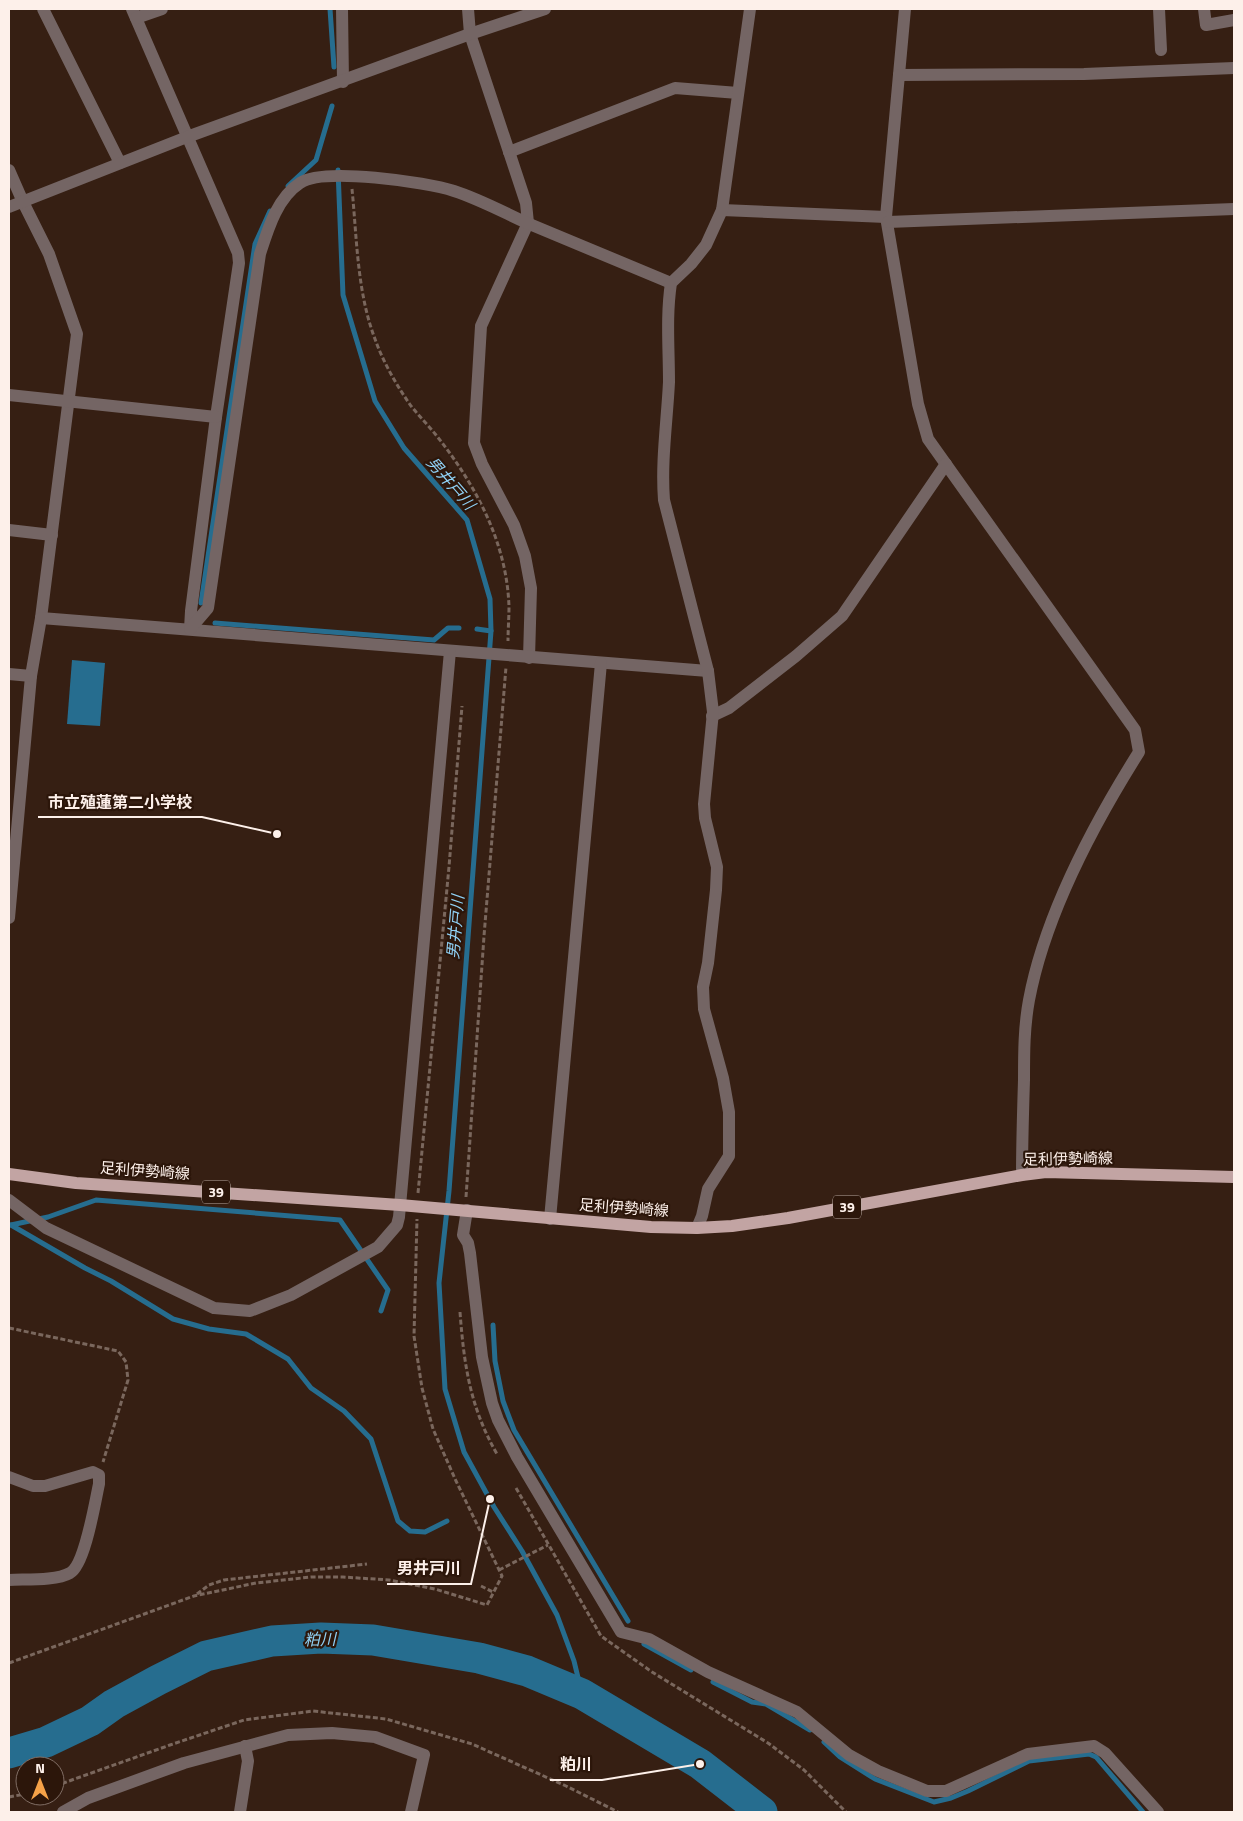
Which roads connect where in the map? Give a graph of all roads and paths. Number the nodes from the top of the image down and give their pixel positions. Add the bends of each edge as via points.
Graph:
1 (43, 9) edge
2 (162, 9) edge
3 (342, 9) edge
4 (468, 9) edge
5 (545, 9) edge
6 (750, 9) edge
7 (905, 9) edge
8 (1159, 9) edge
9 (1204, 9) edge
10 (134, 14) edge
11 (1234, 20) edge
12 (470, 34) junction
13 (1161, 50) dead end
14 (1234, 68) edge
15 (900, 75) junction
16 (343, 82) junction
17 (738, 93) junction
18 (187, 137) junction
19 (509, 152) junction
20 (120, 163) junction
21 (9, 170) edge
22 (351, 187) dead end
23 (22, 202) junction
24 (9, 207) edge
25 (1234, 209) edge
26 (722, 210) junction
27 (887, 220) junction
28 (528, 223) junction
29 (671, 283) junction
30 (9, 395) edge
31 (69, 402) junction
32 (216, 418) junction
33 (946, 464) junction
34 (9, 530) edge
35 (52, 534) junction
36 (40, 618) junction
37 (190, 629) junction
38 (450, 651) junction
39 (506, 655) junction
40 (529, 658) junction
41 (601, 663) junction
42 (708, 672) junction
43 (9, 674) edge
44 (31, 676) junction
45 (462, 700) dead end
46 (712, 716) junction
47 (9, 918) edge
48 (9, 1174) edge
49 (1022, 1175) junction
50 (1234, 1177) edge
51 (9, 1200) edge
52 (400, 1205) junction
53 (419, 1207) junction
54 (464, 1207) junction
55 (550, 1219) junction
56 (697, 1228) junction
57 (9, 1328) edge
58 (99, 1475) junction
59 (9, 1477) edge
60 (366, 1564) dead end
61 (500, 1570) junction
62 (9, 1580) edge
63 (481, 1586) dead end
64 (493, 1592) junction
65 (194, 1596) junction
66 (9, 1662) edge
67 (245, 1746) junction
68 (63, 1812) edge
69 (240, 1812) edge
70 (411, 1812) edge
71 (846, 1812) edge
72 (1158, 1812) edge

1 - 20 street
2 - 10 street
3 - 16 street
4 - 12 street
5 - 12 street
6 - 17 street
7 - 15 street
8 - 13 street
9 - 11 street via 1206,25
10 - 18 street
12 - 16 street
12 - 19 street
14 - 15 street via 1084,74
15 - 27 street
16 - 18 street
17 - 19 street via 675,88
17 - 26 street
18 - 20 street
18 - 32 street via 238,254 239,263
19 - 28 street via 526,203
20 - 23 street
21 - 23 street
22 - 39 path via 360,275 375,340 411,405 453,457 487,513 496,539 506,576 509,606
23 - 24 street
23 - 31 street via 49,254 77,334
25 - 27 street
26 - 27 street
26 - 29 street via 706,245
27 - 33 street via 918,404 928,439
28 - 29 street
28 - 37 street via 454,191 388,179 318,177 302,181 288,192 270,225 260,254 208,608
28 - 40 street via 481,326 474,443 514,525 525,556 531,588
29 - 42 street via 668,413 662,478 664,500
30 - 31 street
31 - 32 street
31 - 35 street
32 - 37 street
33 - 46 street via 842,616 730,708
33 - 49 street via 1134,730 1139,752 1112,795 1067,885 1041,950 1024,1041
34 - 35 street
35 - 36 street
36 - 37 street
36 - 44 street
37 - 38 street
38 - 39 street
38 - 52 street
39 - 40 street
39 - 54 path
40 - 41 street
41 - 42 street
41 - 55 street
42 - 46 street
43 - 44 street
44 - 47 street
45 - 53 path
46 - 56 street via 704,818 716,867 716,890 703,987 704,1009 730,1112 728,1156 708,1189
48 - 52 main road, 足利伊勢崎線 / 39 via 76,1183
49 - 50 main road, 足利伊勢崎線 / 39 via 1046,1172
49 - 56 main road, 足利伊勢崎線 / 39 via 788,1218
51 - 52 street via 46,1228 214,1308 250,1311 291,1295 378,1247 397,1225
52 - 53 main road, 足利伊勢崎線 / 39
53 - 54 main road, 足利伊勢崎線 / 39
53 - 61 path via 414,1336 422,1388 433,1429
54 - 55 main road, 足利伊勢崎線 / 39
54 - 72 street via 463,1235 470,1253 482,1357 498,1420 621,1632 650,1639 708,1672 797,1712 849,1755 927,1791 946,1791 1028,1754 1094,1746 1106,1754
55 - 56 main road, 足利伊勢崎線 / 39
57 - 58 path via 118,1351 126,1362 128,1380
58 - 59 street via 93,1472 45,1486 33,1486
58 - 62 street via 82,1557 76,1569 58,1576
60 - 65 path via 224,1580 209,1585
61 - 64 path via 502,1576
61 - 71 path via 548,1545 601,1636 652,1672 768,1743 804,1770
63 - 64 path
64 - 65 path via 487,1604 389,1580 311,1577 256,1583
65 - 66 path
67 - 68 street via 184,1763 88,1798
67 - 69 street via 248,1760
67 - 70 street via 288,1735 332,1733 375,1737 424,1755

